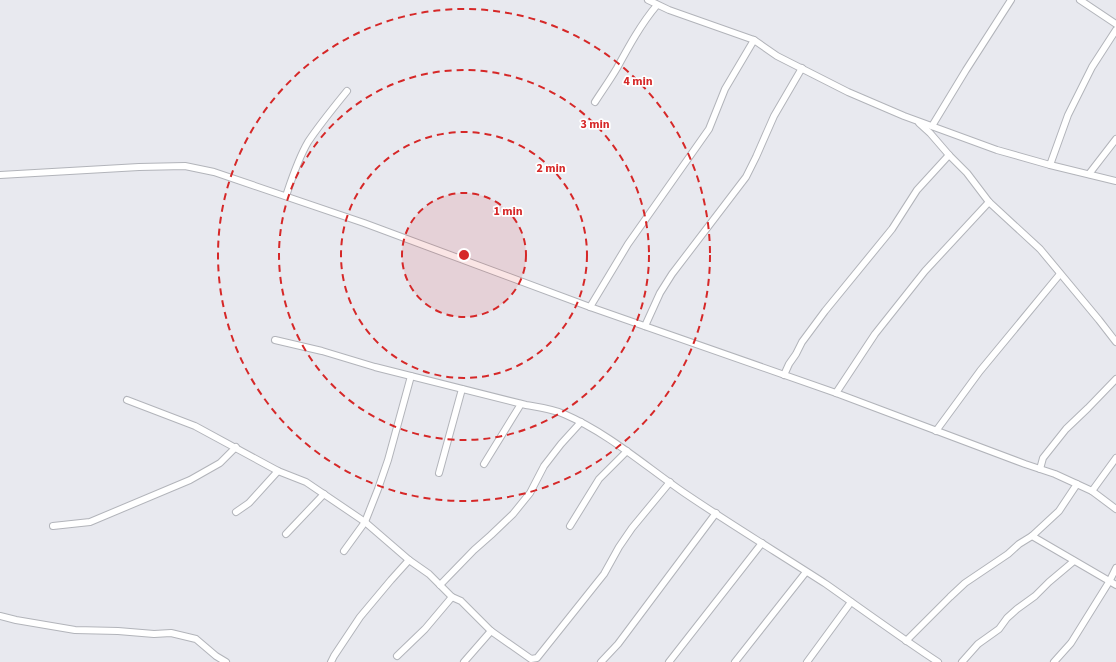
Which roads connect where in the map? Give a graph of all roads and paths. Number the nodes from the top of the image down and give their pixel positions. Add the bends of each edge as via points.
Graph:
1 (648, 0) edge
2 (1011, 0) edge
3 (1080, 0) edge
4 (657, 5) junction
5 (1116, 24) edge
6 (1116, 30) edge
7 (754, 40) junction
8 (802, 68) junction
9 (347, 91) dead end
10 (595, 102) dead end
11 (917, 121) junction
12 (932, 126) junction
13 (1116, 139) edge
14 (949, 155) junction
15 (1050, 165) junction
16 (1089, 174) junction
17 (0, 175) edge
18 (1116, 181) edge
19 (286, 196) junction
20 (989, 202) junction
21 (1060, 274) junction
22 (590, 307) junction
23 (644, 326) junction
24 (274, 340) dead end
25 (1116, 342) edge
26 (784, 375) junction
27 (411, 376) junction
28 (1116, 379) edge
29 (462, 389) junction
30 (836, 393) junction
31 (128, 400) dead end
32 (521, 404) junction
33 (581, 422) junction
34 (936, 431) junction
35 (236, 447) junction
36 (627, 451) junction
37 (1116, 458) edge
38 (484, 464) dead end
39 (1040, 469) junction
40 (278, 470) junction
41 (440, 473) dead end
42 (670, 482) junction
43 (1077, 484) junction
44 (1092, 491) junction
45 (324, 494) junction
46 (1116, 509) edge
47 (236, 512) dead end
48 (716, 513) junction
49 (364, 522) junction
50 (53, 526) dead end
51 (570, 526) dead end
52 (286, 534) dead end
53 (1032, 536) junction
54 (762, 543) junction
55 (344, 551) dead end
56 (409, 560) junction
57 (1074, 561) junction
58 (1116, 568) edge
59 (806, 572) junction
60 (1109, 582) junction
61 (440, 585) junction
62 (1116, 585) edge
63 (452, 597) junction
64 (851, 602) junction
65 (0, 616) edge
66 (491, 631) junction
67 (906, 641) junction
68 (397, 656) dead end
69 (226, 662) edge
70 (331, 662) edge
71 (464, 662) edge
72 (601, 662) edge
73 (669, 662) edge
74 (735, 662) edge
75 (807, 662) edge
76 (938, 662) edge
77 (962, 662) edge
78 (1054, 662) edge

1 - 4 street
2 - 12 street
3 - 5 street
4 - 7 street
4 - 10 street via 648,15
6 - 15 street via 1092,67 1068,115
7 - 8 street via 777,56
7 - 22 street via 725,89 709,129 628,244
8 - 11 street via 848,92
8 - 23 street via 774,116 746,177 672,274
9 - 19 street via 308,143
11 - 12 street
11 - 14 street
12 - 15 street via 997,150
13 - 16 street
14 - 20 street via 967,173
14 - 26 street via 917,190 892,229 807,334
15 - 16 street
16 - 18 street
17 - 19 street via 184,166 214,172
19 - 22 street
20 - 21 street via 1040,249
20 - 30 street via 925,271 875,334
21 - 25 street
21 - 34 street via 980,371
22 - 23 street
23 - 26 street
24 - 27 street via 322,350 375,368
26 - 30 street
27 - 29 street
27 - 49 street via 388,460
28 - 39 street via 1066,429 1043,458
29 - 32 street
29 - 41 street
30 - 34 street
31 - 35 street via 196,426
32 - 33 street via 563,413
32 - 38 street
33 - 36 street
33 - 61 street via 544,466 530,493 513,514
34 - 39 street
35 - 40 street
35 - 50 street via 220,463 190,480 90,522
36 - 42 street
36 - 51 street via 599,479
37 - 44 street
39 - 43 street
40 - 45 street via 306,482
40 - 47 street via 249,503
42 - 48 street
42 - 66 street via 632,528 604,574 537,658 530,659
43 - 44 street
43 - 53 street via 1060,510
44 - 46 street
45 - 49 street
45 - 52 street
48 - 54 street
48 - 72 street via 618,644
49 - 55 street
49 - 56 street
53 - 57 street
53 - 67 street via 965,584
54 - 59 street
54 - 73 street
56 - 61 street
56 - 70 street via 360,617
57 - 60 street
57 - 77 street via 1007,618 999,629 978,644
58 - 60 street
59 - 64 street
59 - 74 street
60 - 62 street
60 - 78 street via 1071,643
61 - 63 street
63 - 66 street via 461,601
63 - 68 street via 426,629
64 - 67 street
64 - 75 street
65 - 69 street via 75,630 171,633 196,639
66 - 71 street
67 - 76 street

